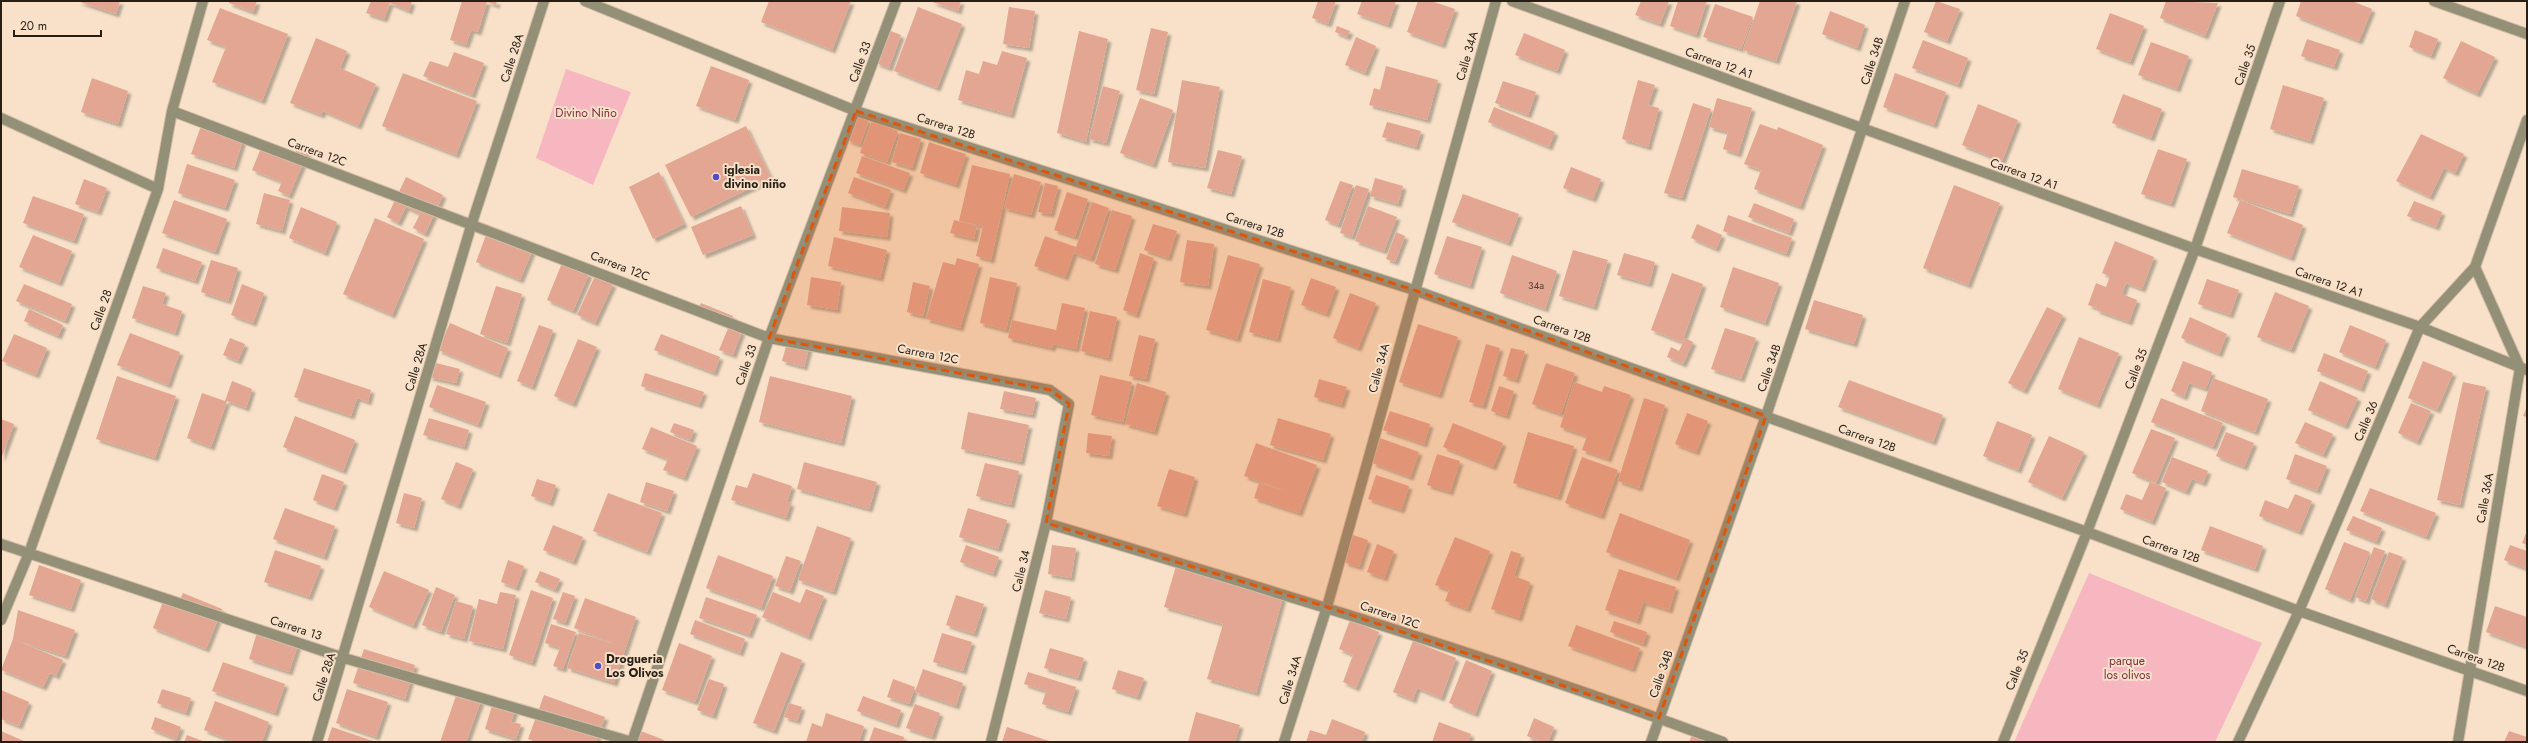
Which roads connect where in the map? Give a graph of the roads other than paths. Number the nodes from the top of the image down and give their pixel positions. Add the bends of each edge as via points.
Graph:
1 (204, 1) edge
2 (544, 1) edge
3 (585, 1) edge
4 (896, 1) edge
5 (1496, 1) edge
6 (1512, 1) edge
7 (1905, 1) edge
8 (2280, 1) edge
9 (2434, 1) edge
10 (2527, 34) edge
11 (856, 111) junction
12 (172, 112) junction
13 (1, 118) edge
14 (2527, 120) edge
15 (1864, 129) junction
16 (158, 189) junction
17 (472, 223) junction
18 (2195, 249) junction
19 (2475, 267) junction
20 (1414, 290) junction
21 (2420, 326) junction
22 (769, 338) junction
23 (2524, 369) edge
24 (1069, 404) joint
25 (1766, 416) junction
26 (1046, 523) junction
27 (2087, 532) junction
28 (1, 544) edge
29 (29, 553) junction
30 (1327, 607) junction
31 (2299, 611) junction
32 (1, 620) edge
33 (344, 658) junction
34 (2469, 669) junction
35 (2527, 691) edge
36 (1659, 718) junction
37 (317, 742) edge
38 (632, 742) edge
39 (991, 742) edge
40 (1284, 742) edge
41 (1651, 742) edge
42 (1723, 742) edge
43 (2004, 742) edge
44 (2238, 742) edge
45 (2458, 742) edge

1 - 12 street, Calle 28
2 - 17 street, Calle 28A
3 - 11 street, Carrera 12B
4 - 11 street, Calle 33
5 - 20 street, Calle 34A
6 - 15 street, Carrera 12 A1
7 - 15 street, Calle 34B
8 - 18 street, Calle 35
9 - 10 street
11 - 20 street, Carrera 12B
11 - 22 street, Calle 33
12 - 16 street, Calle 28
12 - 17 street, Carrera 12C
13 - 16 street
14 - 19 street, Calle 36
15 - 18 street, Carrera 12 A1
15 - 25 street, Calle 34B
16 - 29 street, Calle 28
17 - 22 street, Carrera 12C
17 - 33 street, Calle 28A
18 - 21 street, Carrera 12 A1
18 - 27 street, Calle 35
19 - 21 street, Calle 36
19 - 23 street
20 - 25 street, Carrera 12B
20 - 30 street, Calle 34A
21 - 23 street, Carrera 12 A1
21 - 31 street, Calle 36
22 - 24 street, Carrera 12C via 1050,390
22 - 38 street, Calle 33
23 - 34 street, Calle 36A
24 - 26 street, Calle 34
25 - 27 street, Carrera 12B
25 - 36 street, Calle 34B
26 - 30 street, Carrera 12C
26 - 39 street, Calle 34
27 - 31 street, Carrera 12B
27 - 43 street, Calle 35
28 - 29 street, Carrera 13
29 - 32 street, Calle 28
29 - 33 street, Carrera 13
30 - 36 street, Carrera 12C
30 - 40 street, Calle 34A
31 - 34 street, Carrera 12B
31 - 44 street, Calle 36
33 - 37 street, Calle 28A
33 - 38 street, Carrera 13
34 - 35 street, Carrera 12B
34 - 45 street, Calle 36A
36 - 41 street, Calle 34B
36 - 42 street, Carrera 12C

